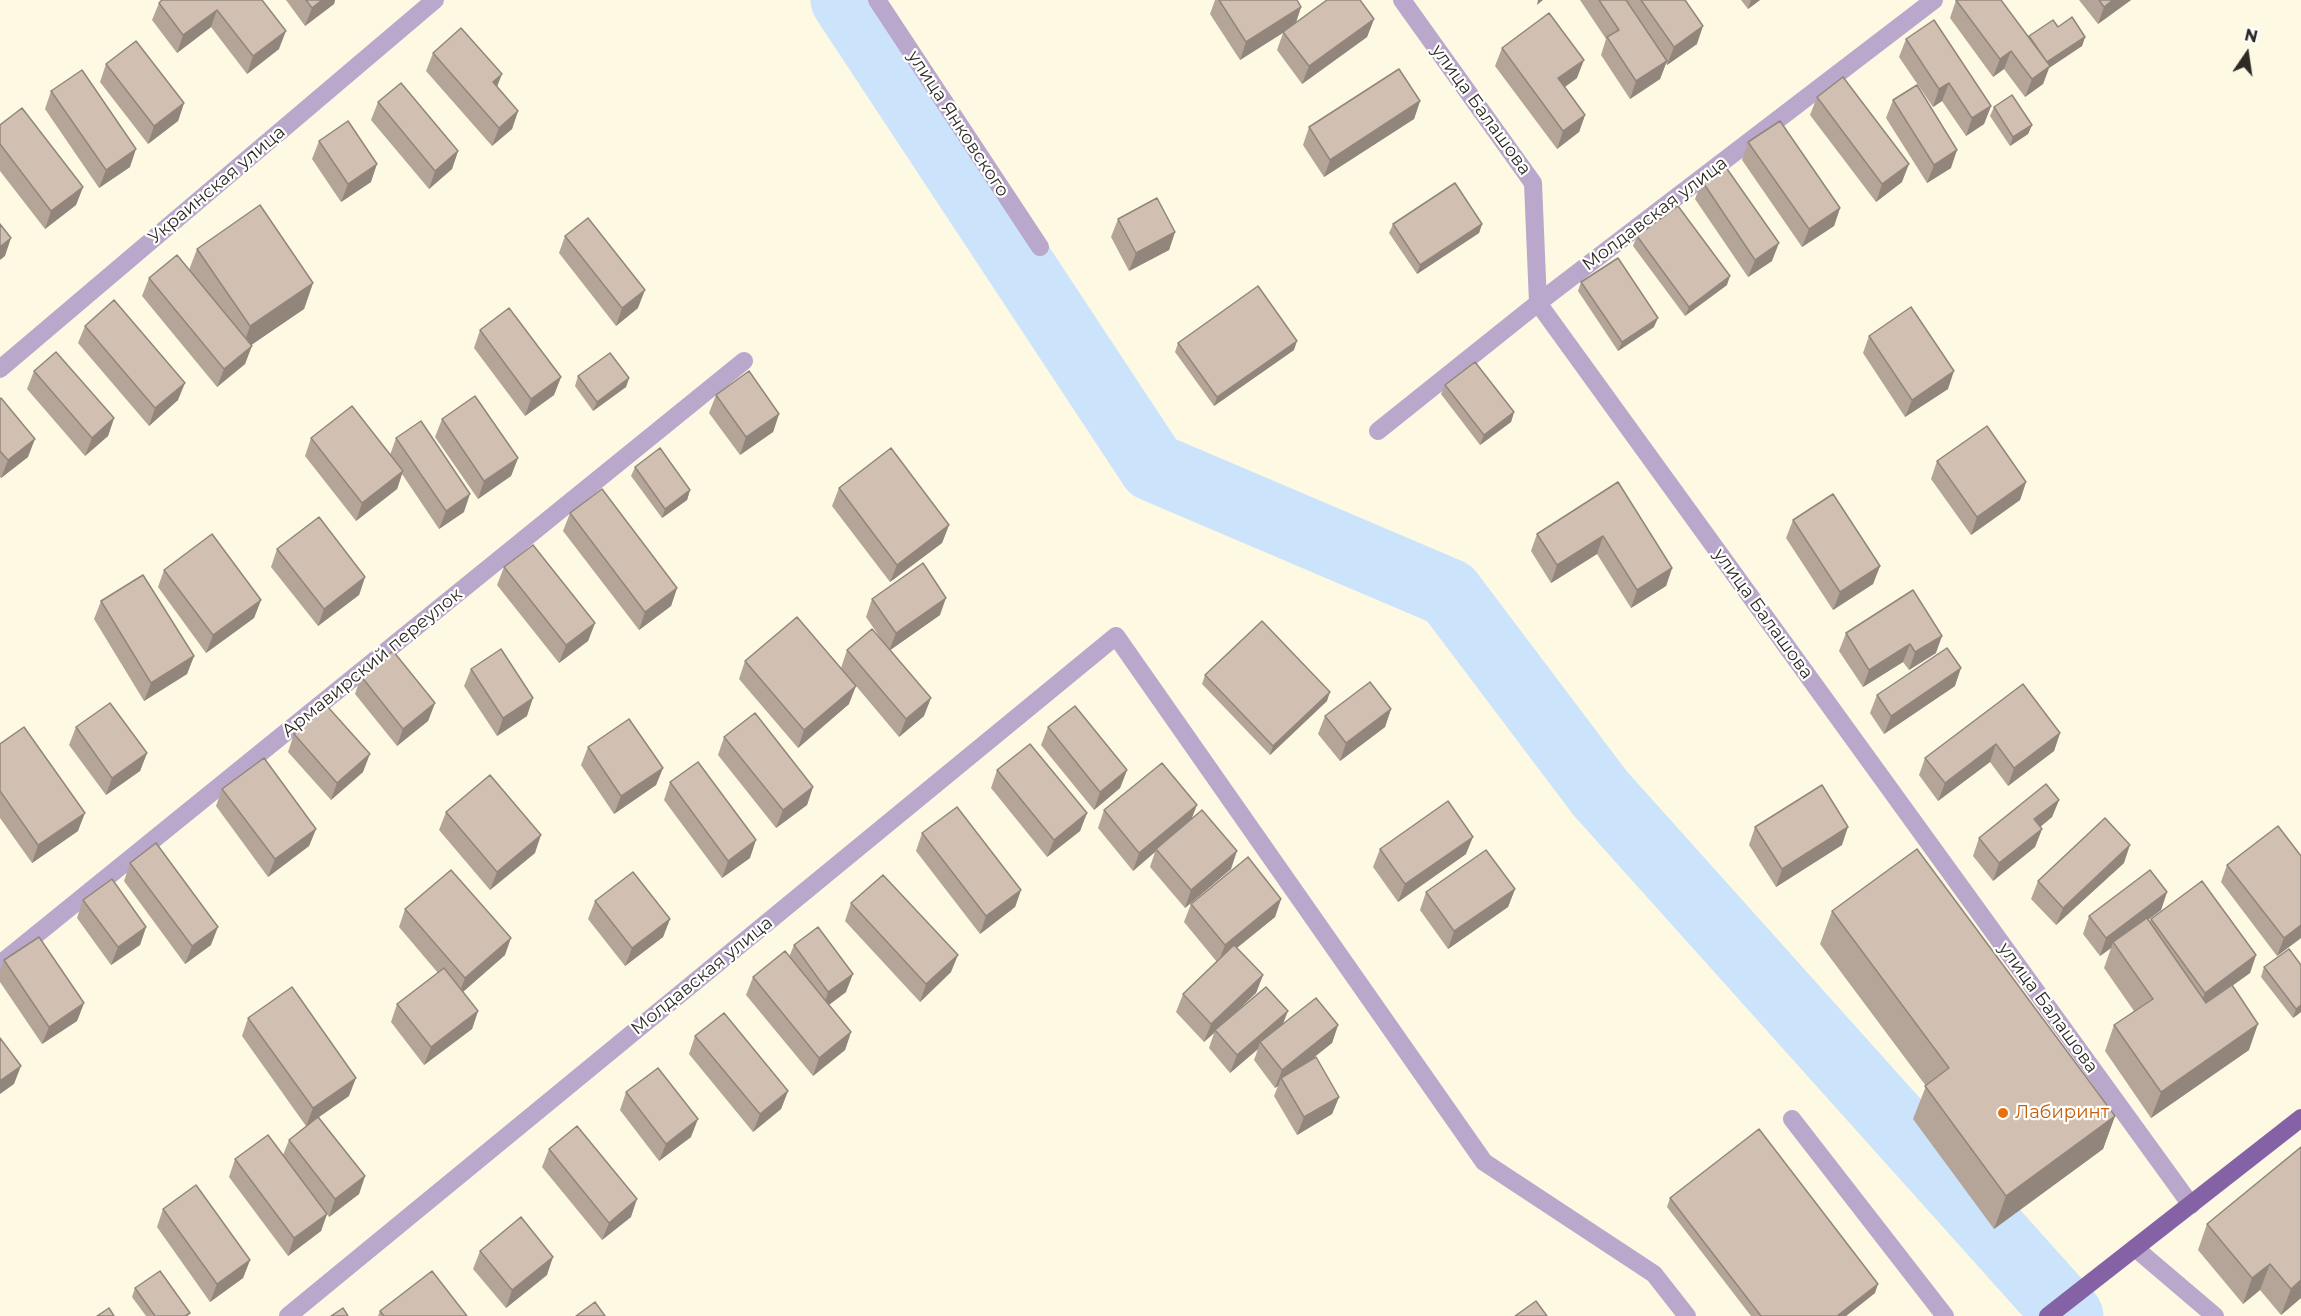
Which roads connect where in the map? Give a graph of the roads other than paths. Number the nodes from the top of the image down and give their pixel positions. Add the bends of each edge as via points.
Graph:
1 (435, 0) edge
2 (877, 0) edge
3 (1402, 0) edge
4 (1934, 0) edge
5 (1040, 248) dead end
6 (1538, 303) junction
7 (744, 361) dead end
8 (0, 369) edge
9 (1378, 431) dead end
10 (0, 964) edge
11 (2301, 1118) edge
12 (1792, 1119) dead end
13 (2191, 1205) junction
14 (2135, 1248) junction
15 (288, 1316) edge
16 (1687, 1316) edge
17 (1945, 1316) edge
18 (2048, 1316) edge
19 (2215, 1316) edge

1 - 8 street, Украинская улица
2 - 5 street, улица Янковского
3 - 6 street, улица Балашова via 1533,183
4 - 6 street, Молдавская улица
6 - 9 street, Молдавская улица
6 - 13 street, улица Балашова
7 - 10 street, Армавирский переулок
11 - 13 main road
12 - 17 street
13 - 14 main road
14 - 18 main road
14 - 19 street
15 - 16 street, Молдавская улица via 1116,636 1484,1162 1654,1274

